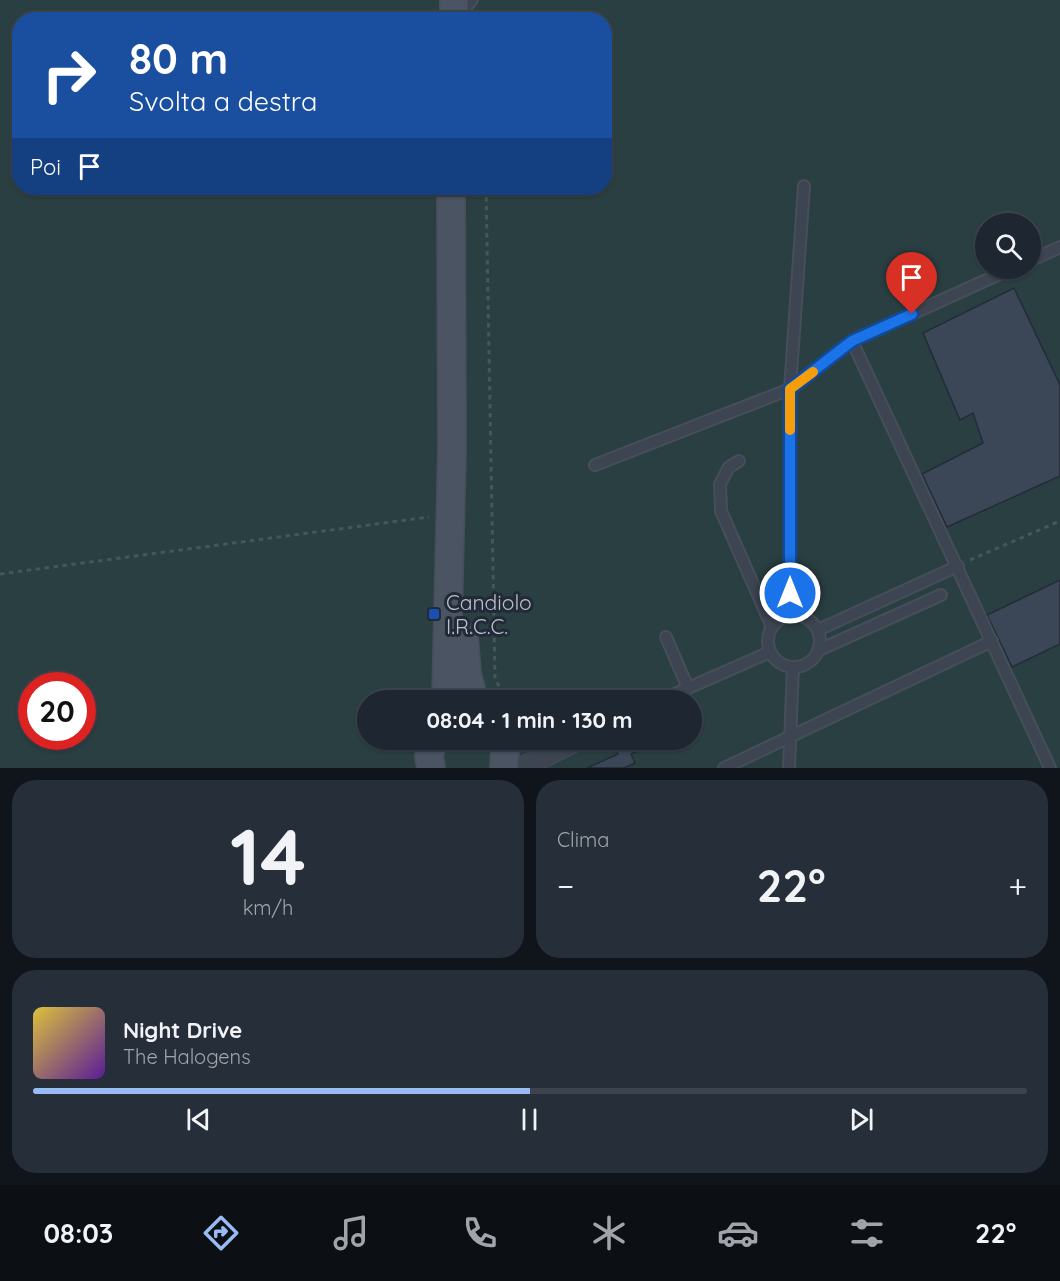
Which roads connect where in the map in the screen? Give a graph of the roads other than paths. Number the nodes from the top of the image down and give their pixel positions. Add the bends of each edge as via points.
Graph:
1 (472, 0) edge
2 (461, 12) edge
3 (804, 186) dead end
4 (452, 195) edge
5 (1060, 247) edge
6 (1041, 256) edge
7 (989, 279) edge
8 (852, 341) junction
9 (790, 389) junction
10 (452, 449) junction
11 (740, 461) dead end
12 (596, 465) dead end
13 (958, 566) junction
14 (941, 595) dead end
15 (790, 615) junction
16 (772, 627) junction
17 (818, 630) junction
18 (666, 637) dead end
19 (992, 641) junction
20 (819, 650) junction
21 (770, 651) junction
22 (792, 668) junction
23 (688, 688) junction
24 (446, 690) edge
25 (471, 690) edge
26 (684, 690) edge
27 (790, 737) junction
28 (430, 750) edge
29 (505, 750) edge
30 (558, 750) edge
31 (431, 768) edge
32 (504, 768) edge
33 (521, 768) edge
34 (724, 768) edge
35 (789, 768) edge
36 (1050, 768) edge

1 - 2 lane
3 - 9 lane
4 - 10 street
5 - 6 lane
7 - 8 lane
8 - 9 lane
8 - 13 lane
9 - 12 lane
9 - 15 lane
10 - 24 street
10 - 25 street via 467,674
11 - 16 lane via 729,467 720,484 721,511
13 - 17 lane
13 - 19 lane
14 - 20 lane
15 - 16 lane
15 - 17 lane via 806,618
16 - 21 lane
17 - 20 lane
18 - 23 lane
19 - 27 lane
19 - 36 lane
20 - 22 lane via 809,663
21 - 22 lane via 779,663
21 - 23 lane
22 - 27 lane
23 - 26 lane
27 - 34 lane
27 - 35 lane
28 - 31 street
29 - 32 street
30 - 33 street

